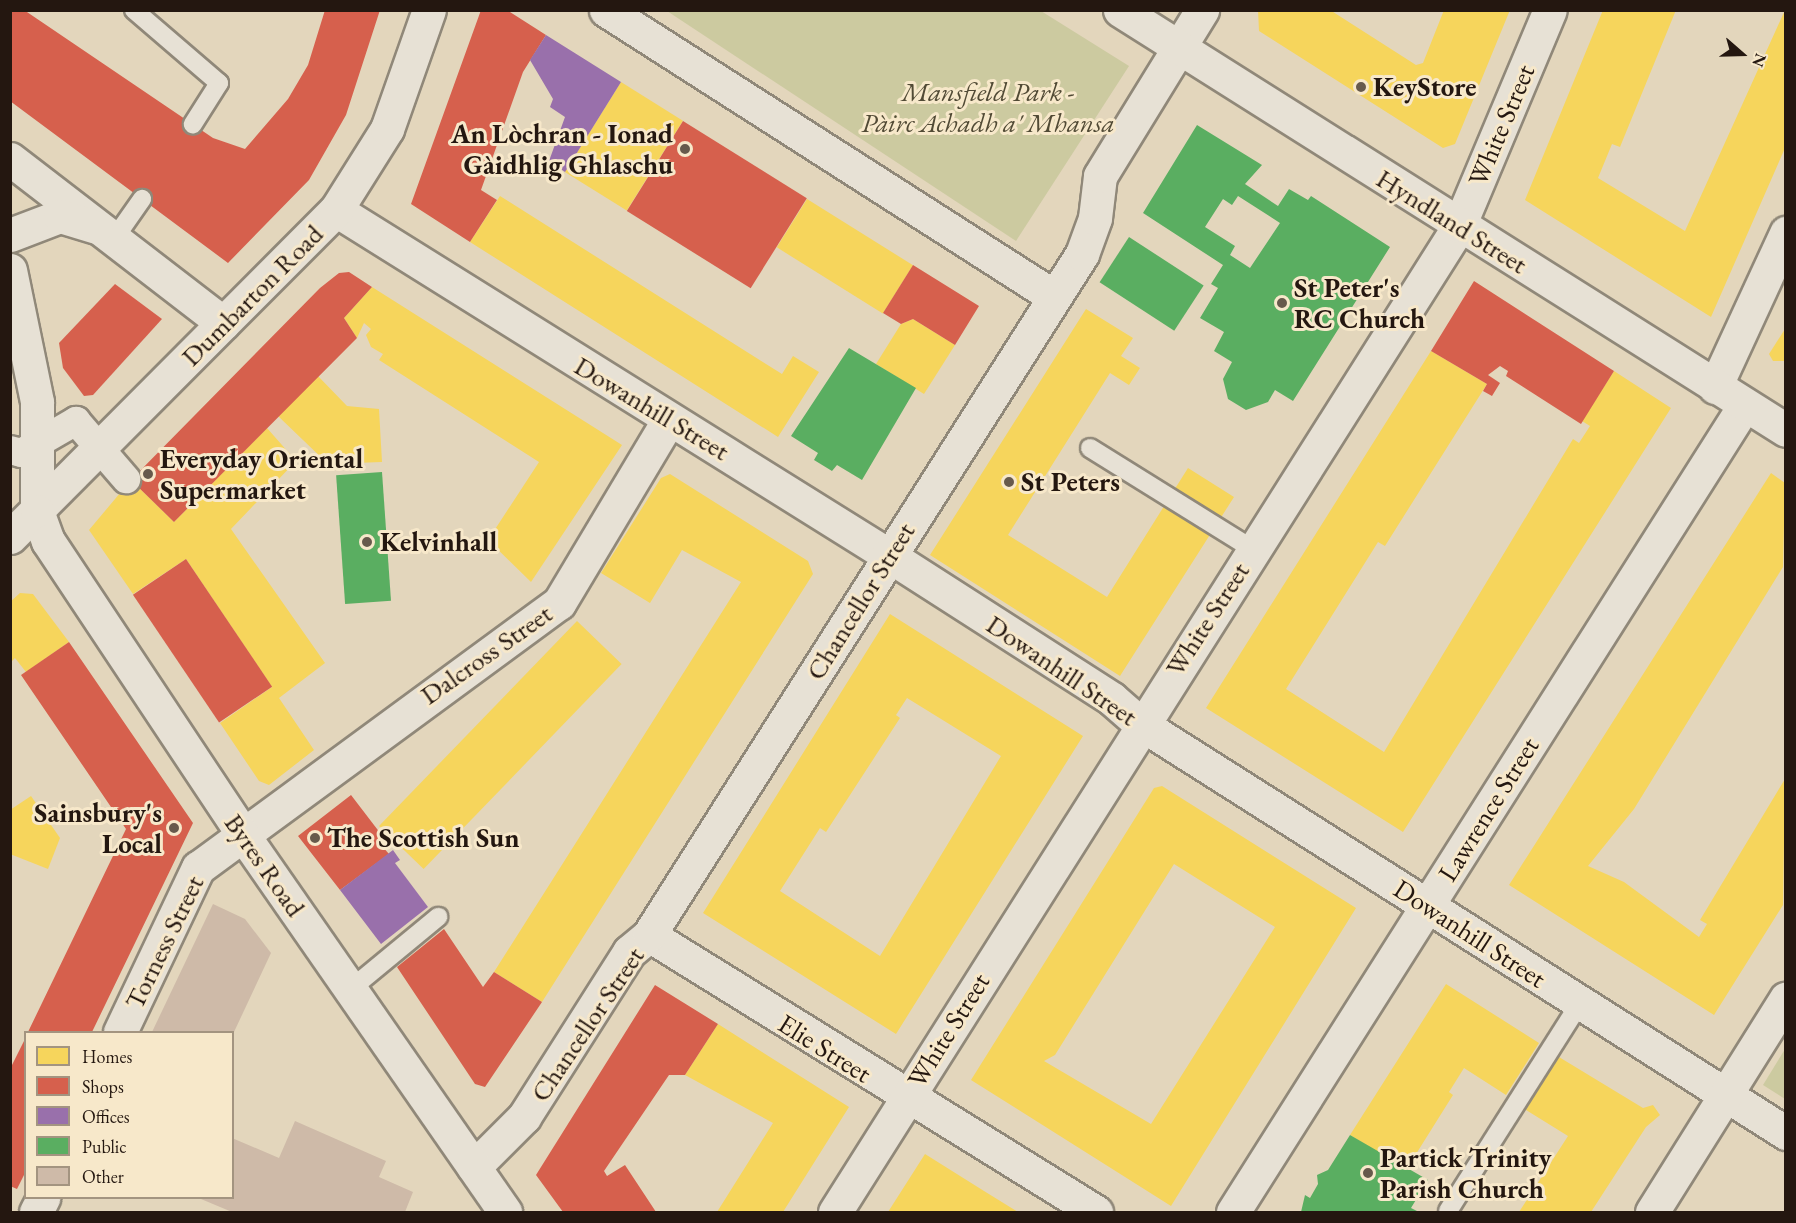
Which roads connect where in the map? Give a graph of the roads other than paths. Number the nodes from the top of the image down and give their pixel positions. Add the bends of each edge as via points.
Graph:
1 (134, 10) edge
2 (429, 10) edge
3 (606, 10) edge
4 (1120, 10) edge
5 (1202, 10) edge
6 (1550, 10) edge
7 (1180, 48) junction
8 (193, 124) dead end
9 (10, 159) edge
10 (142, 199) dead end
11 (336, 210) junction
12 (1459, 226) junction
13 (105, 233) junction
14 (1785, 233) edge
15 (10, 235) edge
16 (10, 270) edge
17 (1053, 296) junction
18 (223, 323) junction
19 (1715, 387) junction
20 (1744, 406) junction
21 (669, 419) junction
22 (1785, 430) edge
23 (25, 445) edge
24 (1090, 448) dead end
25 (101, 450) junction
26 (126, 479) dead end
27 (37, 511) junction
28 (10, 537) edge
29 (1252, 549) junction
30 (888, 555) junction
31 (1141, 724) junction
32 (241, 832) junction
33 (1426, 905) junction
34 (438, 917) dead end
35 (649, 935) junction
36 (352, 988) junction
37 (1785, 998) edge
38 (1580, 1003) junction
39 (120, 1031) edge
40 (1725, 1095) junction
41 (908, 1096) junction
42 (1785, 1133) edge
43 (474, 1167) junction
44 (1448, 1211) edge
45 (505, 1212) edge
46 (835, 1212) edge
47 (1096, 1212) edge
48 (1233, 1212) edge
49 (1652, 1212) edge

1 - 8 lane via 219,83
2 - 11 street, Dumbarton Road via 387,129
3 - 17 street
4 - 7 street, Hyndland Street
5 - 7 street, Chancellor Street
6 - 12 street, White Street
7 - 12 street, Hyndland Street
7 - 17 street, Chancellor Street via 1100,176 1090,237
9 - 13 street
10 - 13 lane
11 - 18 street, Dumbarton Road
11 - 21 street, Dowanhill Street
12 - 19 street, Hyndland Street
12 - 29 street, White Street
13 - 15 street via 60,216
13 - 18 street
14 - 19 street
16 - 23 street
17 - 30 street, Chancellor Street
18 - 25 street, Dumbarton Road
19 - 20 street, Hyndland Street
20 - 22 street, Hyndland Street
20 - 33 street, Lawrence Street
21 - 30 street, Dowanhill Street
21 - 32 street, Dalcross Street via 559,603
23 - 25 street via 76,421
23 - 27 street
24 - 29 lane
25 - 26 street
25 - 27 street, Dumbarton Road
27 - 28 street, Dumbarton Road
27 - 32 street, Byres Road via 63,567
29 - 31 street, White Street
30 - 31 street, Dowanhill Street via 1113,699
30 - 35 street, Chancellor Street
31 - 33 street, Dowanhill Street
31 - 41 street, White Street
32 - 36 street, Byres Road
32 - 39 street, Torness Street via 198,868
33 - 38 street, Dowanhill Street
33 - 48 street, Lawrence Street
34 - 36 lane
35 - 41 street, Elie Street
35 - 43 street, Chancellor Street via 629,952 525,1117
36 - 43 street, Byres Road
37 - 40 street
38 - 40 street, Dowanhill Street
38 - 44 lane
40 - 42 street, Dowanhill Street
40 - 49 street
41 - 46 street, White Street
41 - 47 street, Elie Street
43 - 45 street, Byres Road

